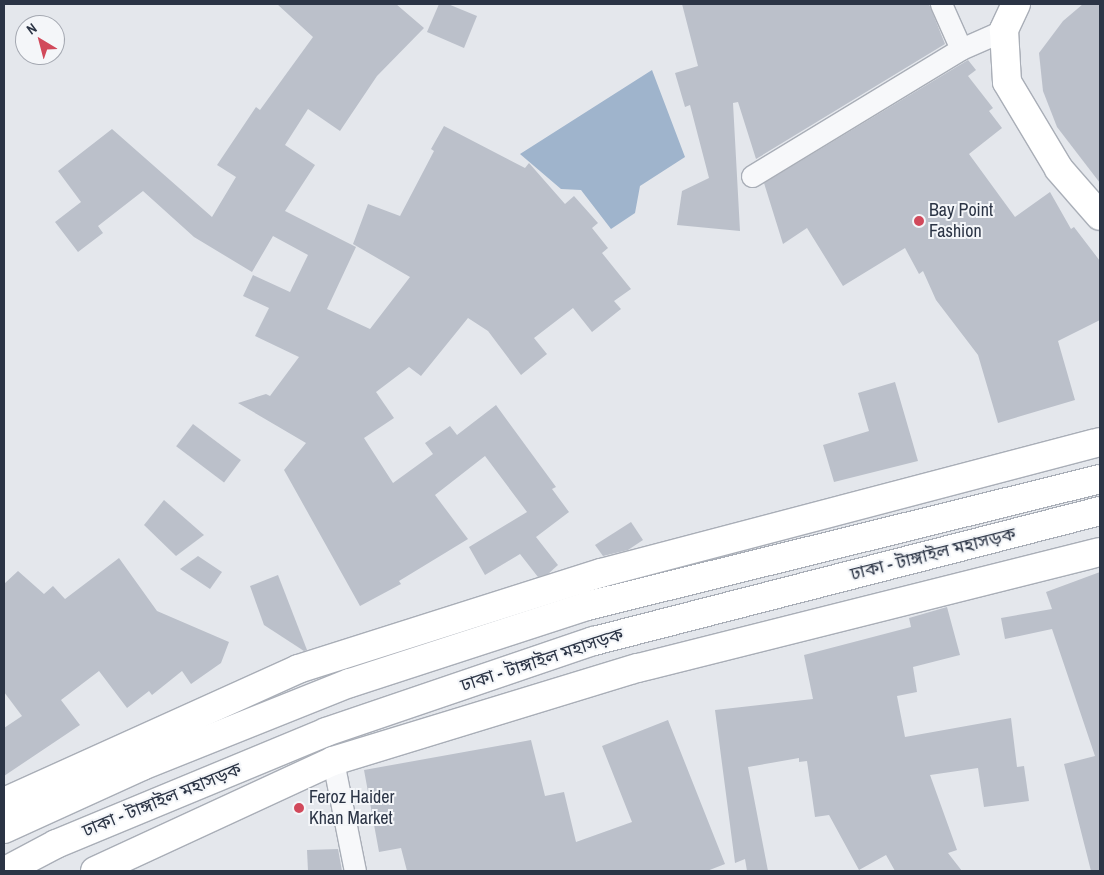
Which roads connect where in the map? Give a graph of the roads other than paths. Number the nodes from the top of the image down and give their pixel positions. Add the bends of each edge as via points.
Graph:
1 (942, 4) edge
2 (1016, 4) edge
3 (1004, 30) junction
4 (961, 48) junction
5 (752, 176) dead end
6 (1100, 216) edge
7 (1100, 442) edge
8 (1100, 479) edge
9 (1100, 511) edge
10 (1100, 552) edge
11 (333, 761) junction
12 (4, 802) edge
13 (4, 829) edge
14 (5, 871) edge
15 (95, 871) edge
16 (354, 871) edge

1 - 4 street
2 - 3 main road
3 - 4 street
3 - 6 main road via 1007,82 1059,169
4 - 5 street
7 - 12 main road via 601,573 308,666
8 - 13 main road, ঢাকা - টাঙ্গাইল মহাসড়ক via 577,609 350,683 142,766
9 - 14 main road, ঢাকা - টাঙ্গাইল মহাসড়ক via 594,641 326,732 56,844
10 - 11 main road via 638,668
11 - 15 main road
11 - 16 street

